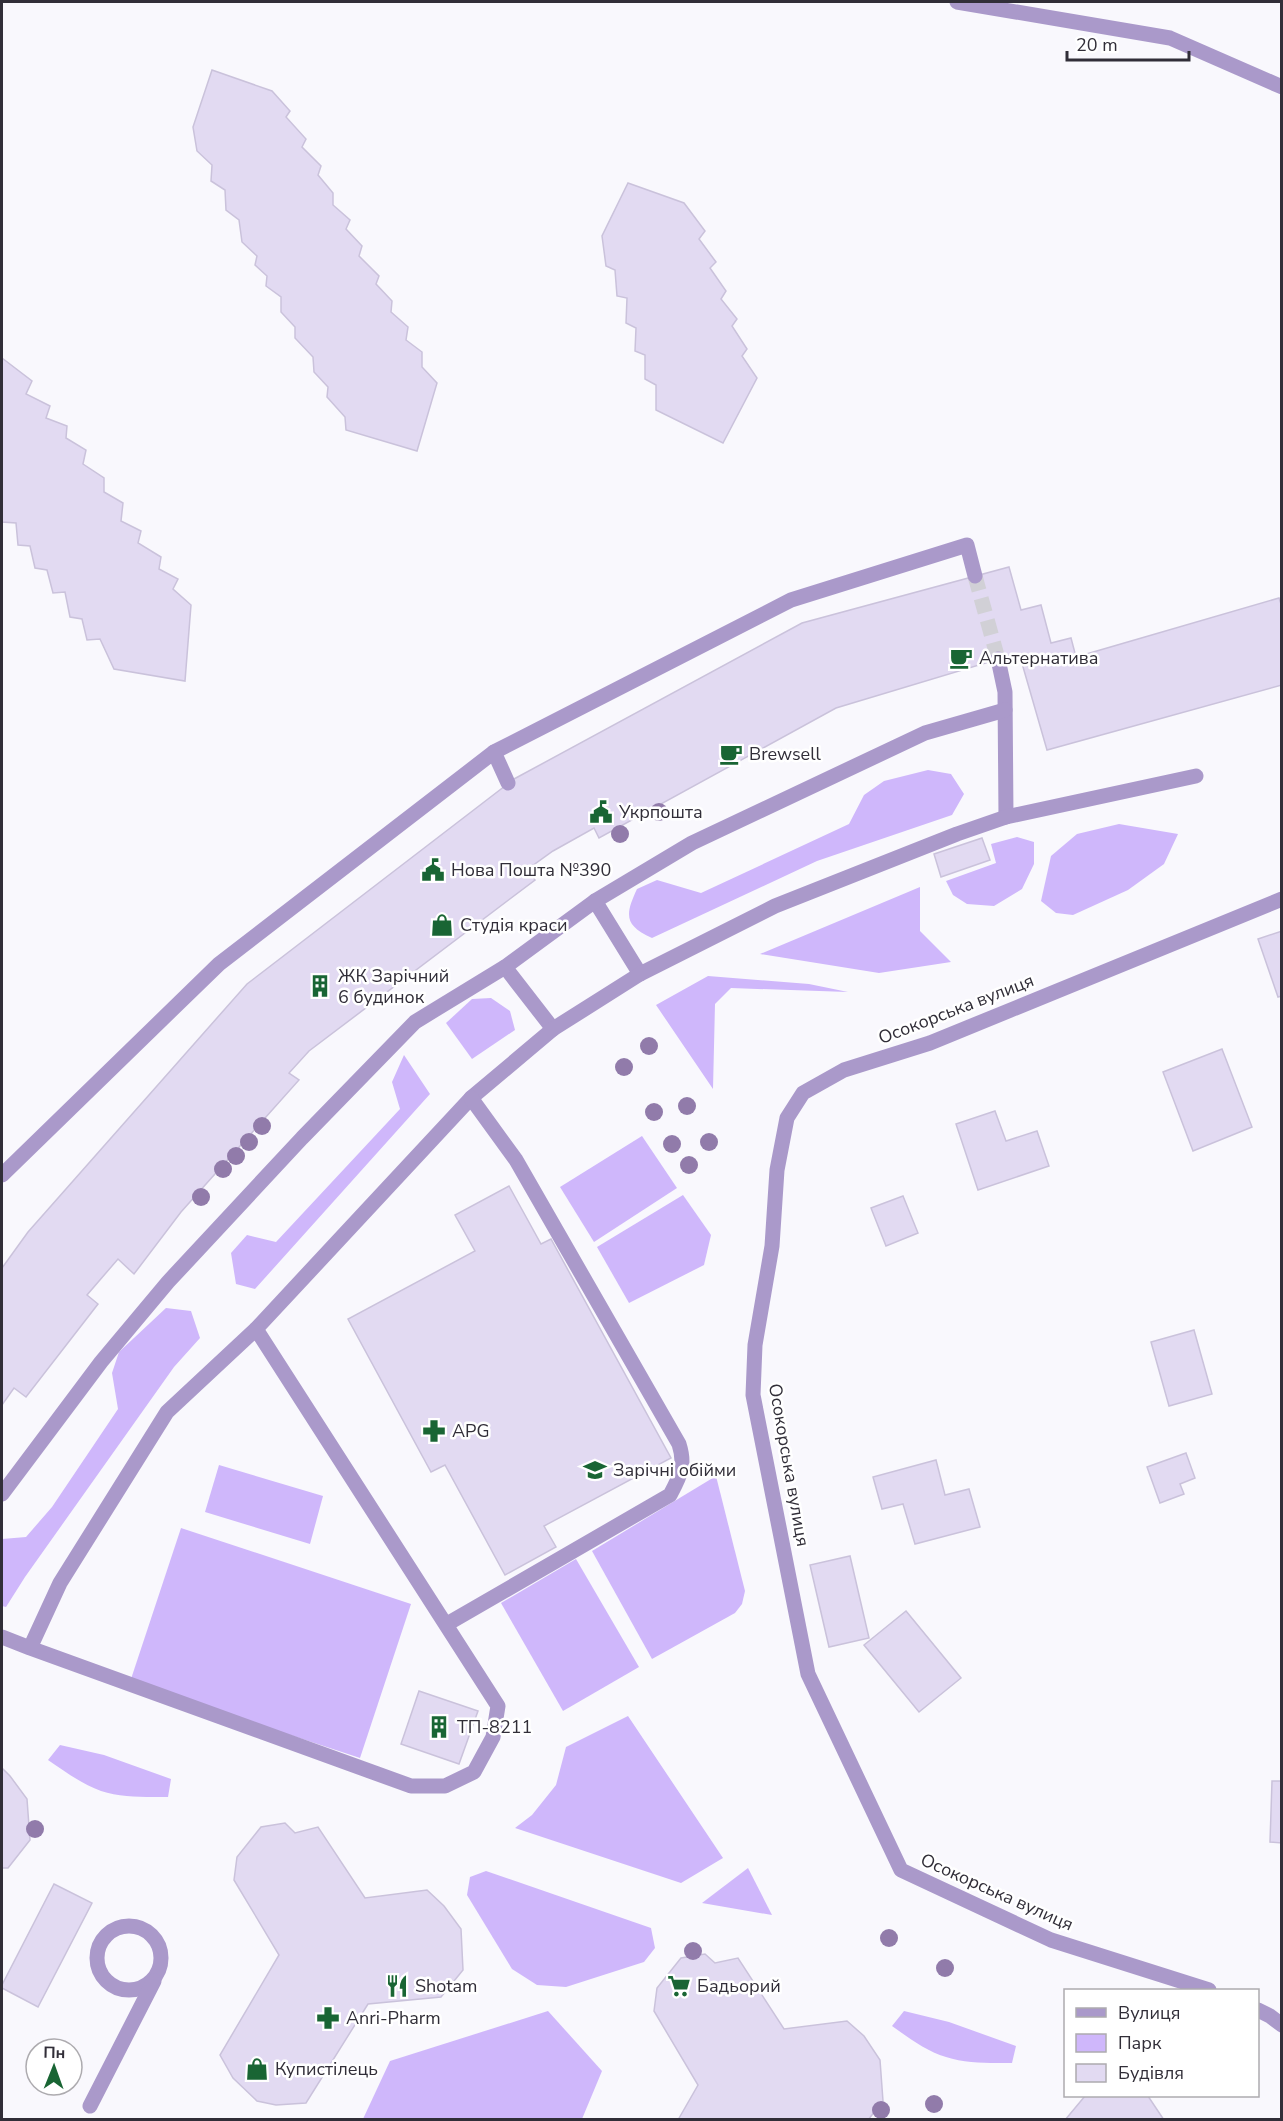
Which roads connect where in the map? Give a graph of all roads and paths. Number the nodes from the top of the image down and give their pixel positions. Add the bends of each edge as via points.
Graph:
1 (957, 2) edge
2 (1281, 87) edge
3 (975, 576) tunnel mouth
4 (998, 659) tunnel mouth
5 (1005, 710) junction
6 (494, 752) junction
7 (1196, 776) dead end
8 (508, 783) dead end
9 (1006, 817) junction
10 (1281, 899) edge
11 (595, 901) junction
12 (504, 967) junction
13 (640, 975) junction
14 (553, 1029) junction
15 (471, 1098) junction
16 (2, 1175) edge
17 (256, 1329) junction
18 (2, 1494) edge
19 (447, 1624) junction
20 (2, 1637) edge
21 (30, 1648) junction
22 (158, 1973) junction
23 (1206, 1989) edge
24 (1259, 2011) edge
25 (1281, 2025) edge
26 (90, 2106) dead end

1 - 2 street via 1170,38
3 - 6 street via 967,545 791,600
4 - 5 street
5 - 9 street
5 - 11 street via 925,733 692,843
6 - 8 street
6 - 16 street via 219,964
7 - 9 street
9 - 13 street via 775,906
10 - 23 street, Осокорська вулиця via 930,1043 844,1070 803,1093 787,1118 777,1170 772,1246 755,1345 753,1395 808,1674 901,1870 1051,1940
11 - 12 street
11 - 13 street
12 - 14 street
12 - 18 street via 415,1022 302,1138 168,1282 101,1362
13 - 14 street
14 - 15 street
15 - 17 street
15 - 19 street via 516,1160 679,1444 683,1458 680,1476 670,1495
17 - 19 street
17 - 21 street via 167,1412 60,1583
19 - 21 street via 498,1706 493,1737 474,1772 445,1786 411,1786
20 - 21 street
22 - 22 street via 143,1987 123,1990 105,1979 97,1959 103,1939 120,1926 141,1927 151,1933 161,1952
22 - 26 street
24 - 25 street

